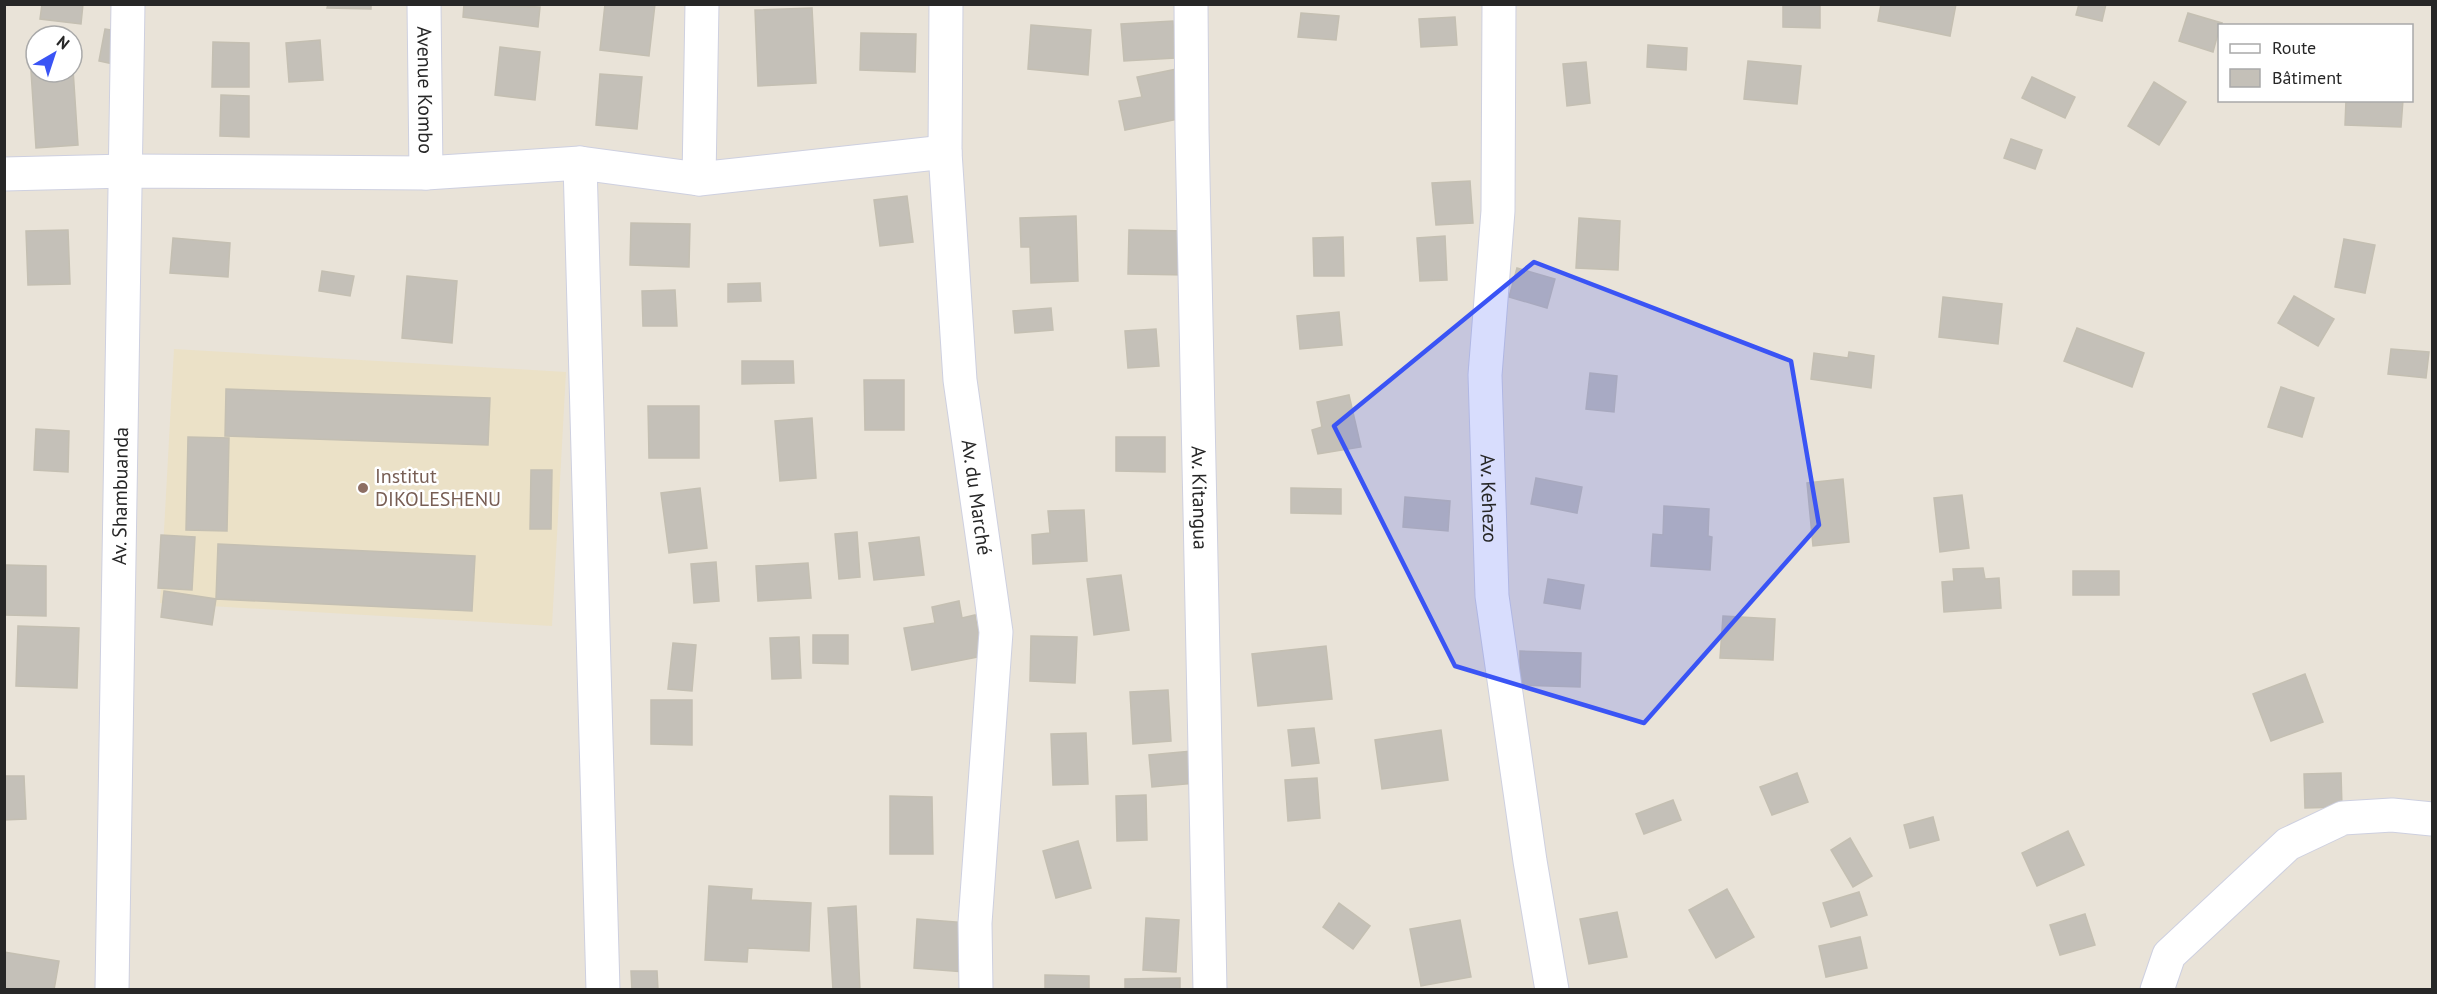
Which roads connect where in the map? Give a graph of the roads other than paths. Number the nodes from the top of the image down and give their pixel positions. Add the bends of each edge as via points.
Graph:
1 (128, 4) edge
2 (424, 4) edge
3 (702, 4) edge
4 (946, 4) edge
5 (1191, 4) edge
6 (1498, 4) edge
7 (945, 152) junction
8 (580, 163) junction
9 (127, 171) junction
10 (426, 173) junction
11 (4, 174) edge
12 (699, 179) junction
13 (2433, 819) edge
14 (112, 990) edge
15 (603, 990) edge
16 (976, 990) edge
17 (1210, 990) edge
18 (1552, 990) edge
19 (2157, 990) edge

1 - 9 street, Av. Shambuanda
2 - 10 street, Avenue Kombo
3 - 12 street
4 - 7 street, Av. du Marché
5 - 17 street, Av. Kitangua
6 - 18 street, Av. Kehezo via 1498,211 1485,375 1492,596
7 - 12 street
7 - 16 street, Av. du Marché via 960,380 996,632 975,923
8 - 10 street
8 - 12 street
8 - 15 street
9 - 10 street
9 - 11 street
9 - 14 street, Av. Shambuanda
13 - 19 street via 2392,815 2343,818 2288,844 2169,955

